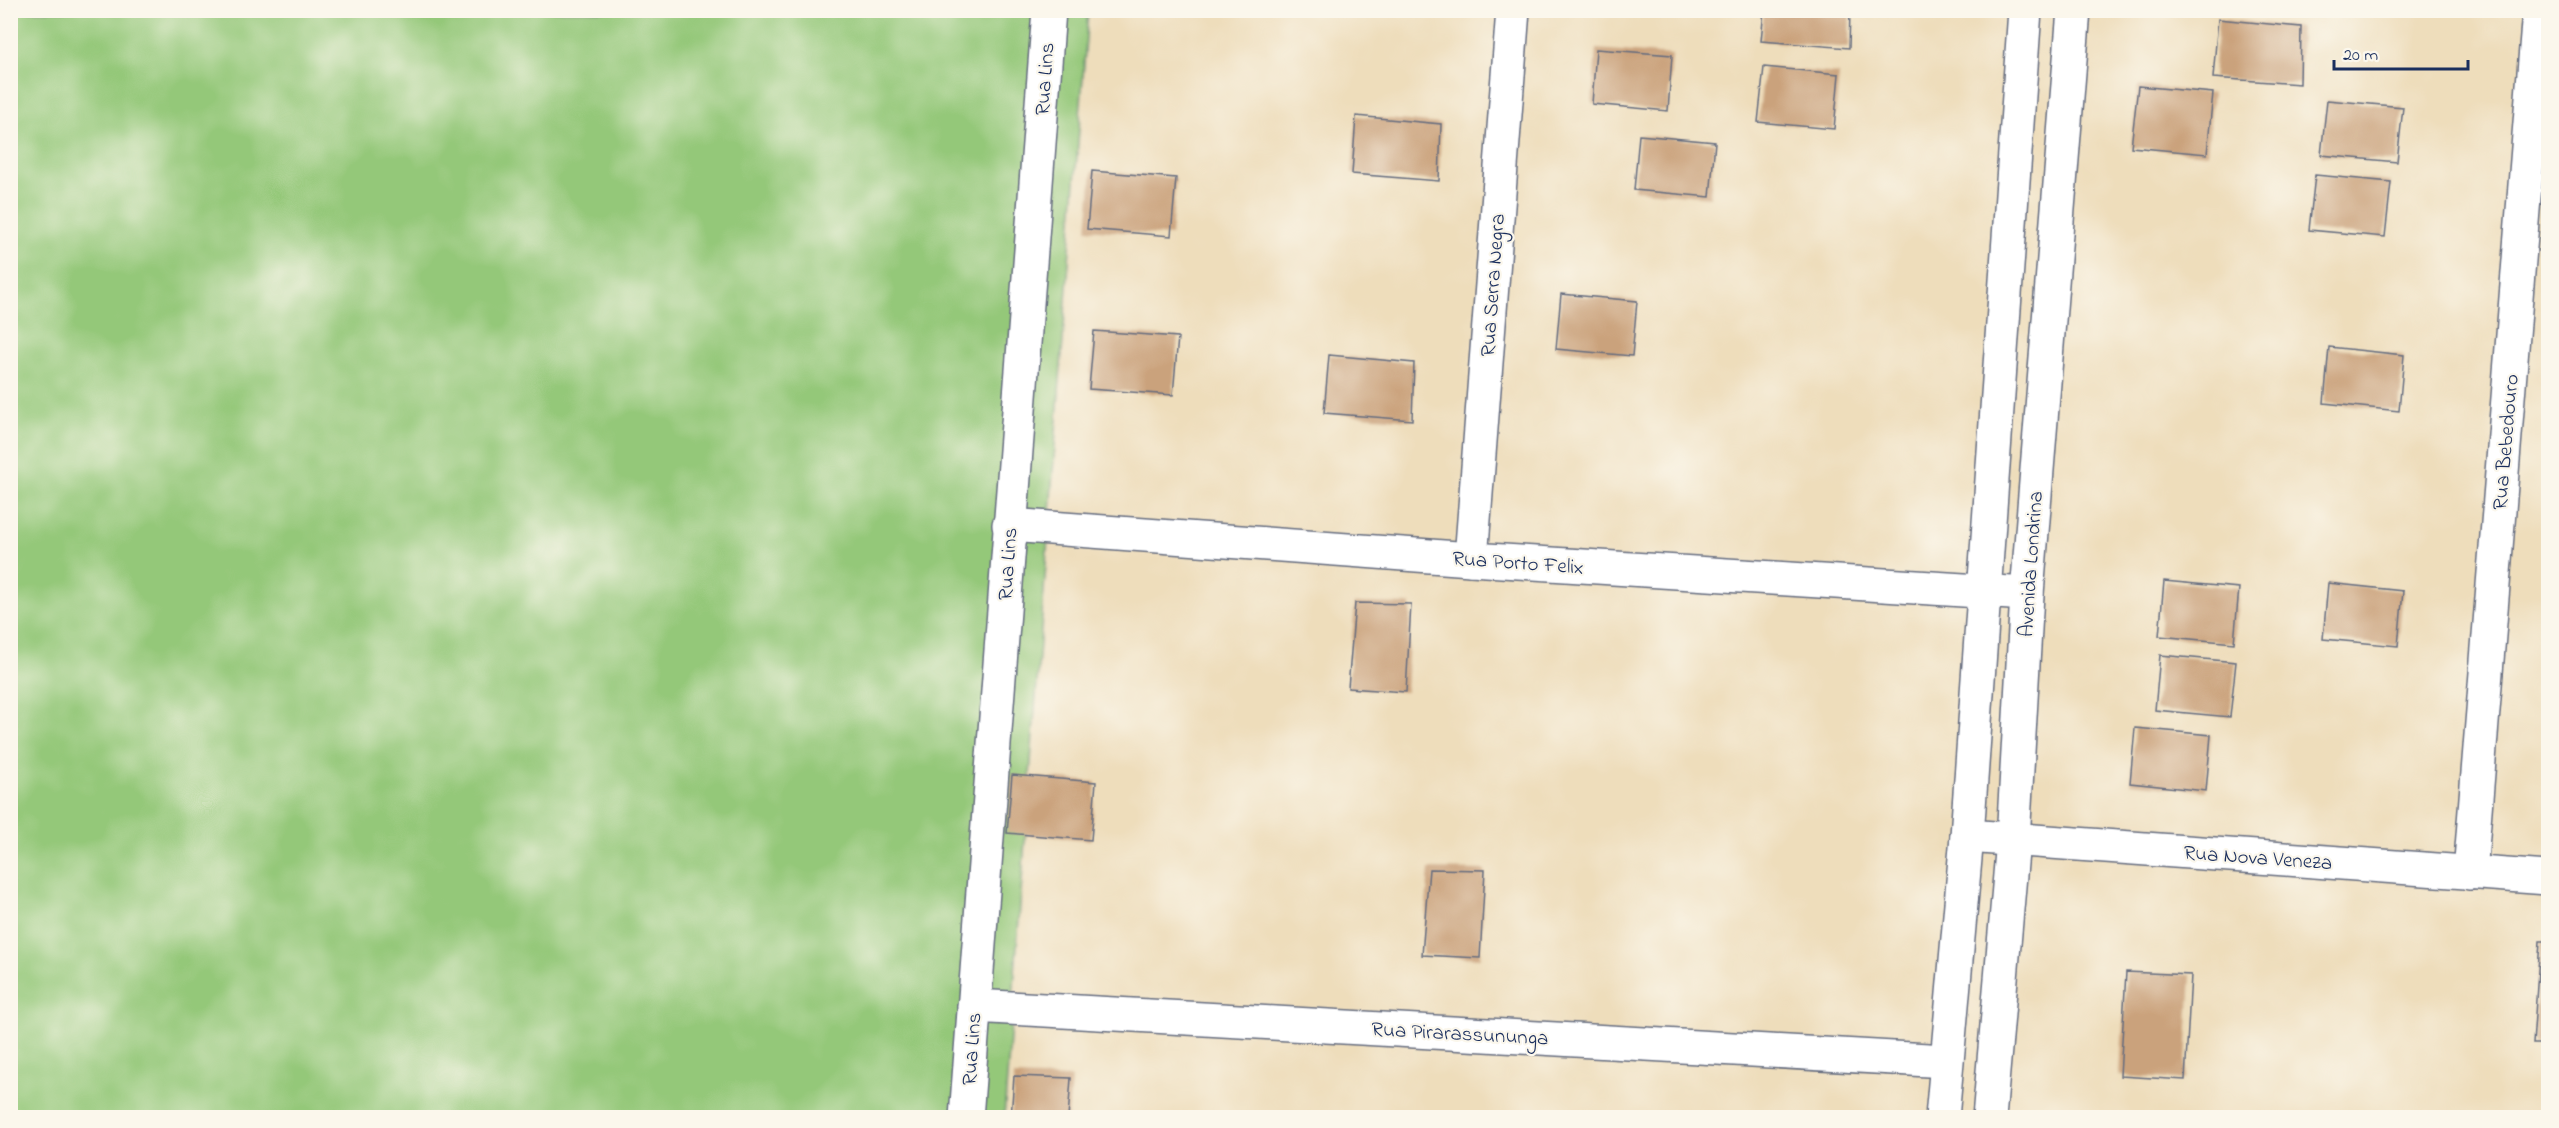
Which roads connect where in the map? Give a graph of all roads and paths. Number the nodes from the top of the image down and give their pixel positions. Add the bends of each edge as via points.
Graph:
1 (1049, 10) edge
2 (1513, 10) edge
3 (2025, 10) edge
4 (2074, 10) edge
5 (2539, 10) edge
6 (1009, 525) junction
7 (1471, 559) junction
8 (1985, 591) junction
9 (2027, 594) junction
10 (1967, 836) junction
11 (2013, 840) junction
12 (2470, 873) junction
13 (2548, 878) edge
14 (974, 1006) junction
15 (1946, 1061) junction
16 (966, 1118) edge
17 (1942, 1118) edge
18 (1989, 1118) edge

1 - 6 street, Rua Lins
2 - 7 street, Rua Serra Negra
3 - 8 street, Avenida Londrina
4 - 9 street, Avenida Londrina
5 - 12 street, Rua Bebedouro
6 - 7 street, Rua Porto Felix
6 - 14 street, Rua Lins
7 - 8 street, Rua Porto Felix
8 - 9 street, Rua Porto Felix
8 - 10 street, Avenida Londrina
9 - 11 street, Avenida Londrina
10 - 11 street, Rua Nova Veneza
10 - 15 street, Avenida Londrina
11 - 12 street, Rua Nova Veneza
11 - 18 street, Avenida Londrina
12 - 13 street, Rua Nova Veneza
14 - 15 street, Rua Pirarassununga
14 - 16 street, Rua Lins
15 - 17 street, Avenida Londrina

